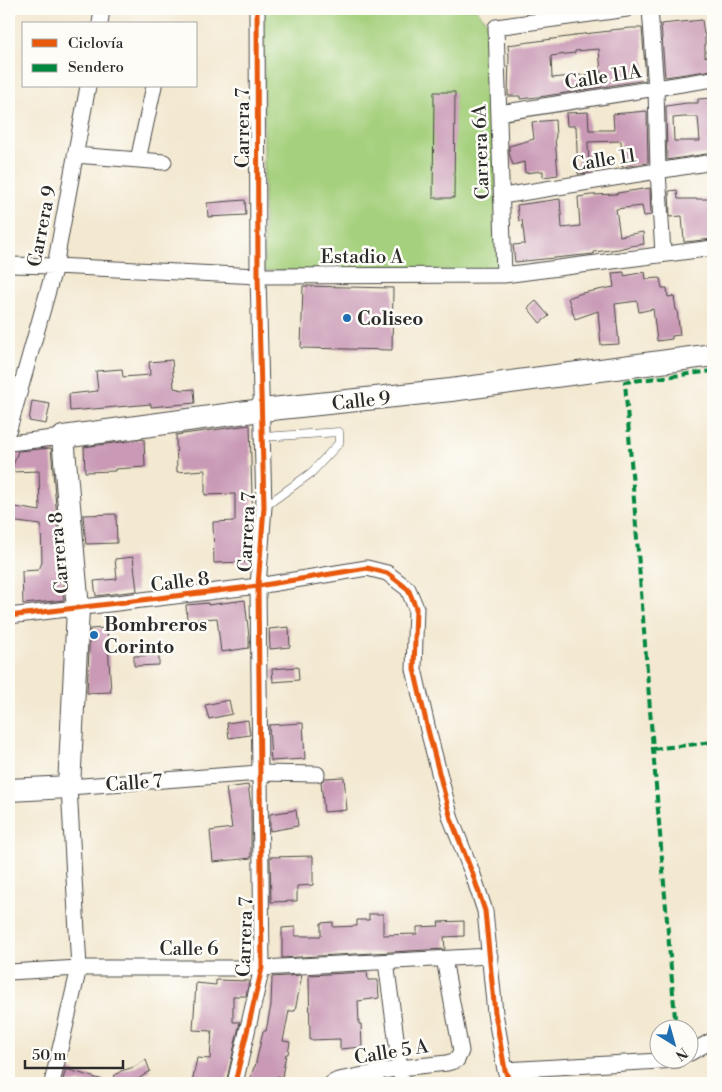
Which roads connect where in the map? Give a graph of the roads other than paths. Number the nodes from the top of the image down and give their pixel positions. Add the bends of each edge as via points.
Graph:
1 (102, 9) edge
2 (257, 9) edge
3 (627, 9) edge
4 (650, 9) edge
5 (100, 22) edge
6 (713, 79) edge
7 (88, 88) edge
8 (154, 88) edge
9 (656, 88) junction
10 (499, 113) junction
11 (75, 155) junction
12 (138, 160) junction
13 (164, 162) dead end
14 (713, 162) edge
15 (658, 171) junction
16 (502, 196) junction
17 (713, 248) edge
18 (663, 254) junction
19 (9, 265) edge
20 (55, 266) junction
21 (504, 275) junction
22 (258, 276) junction
23 (713, 355) edge
24 (262, 410) junction
25 (9, 429) edge
26 (63, 437) junction
27 (263, 437) junction
28 (9, 444) edge
29 (264, 507) junction
30 (258, 586) junction
31 (78, 608) junction
32 (9, 616) edge
33 (259, 773) junction
34 (317, 774) dead end
35 (69, 787) junction
36 (9, 790) edge
37 (490, 956) junction
38 (444, 959) junction
39 (386, 962) junction
40 (79, 968) junction
41 (262, 968) junction
42 (9, 972) edge
43 (713, 1040) edge
44 (700, 1047) edge
45 (650, 1063) edge
46 (401, 1076) edge
47 (508, 1077) edge
48 (52, 1083) edge
49 (235, 1083) edge
50 (332, 1083) edge

1 - 5 street
2 - 22 street, Carrera 7
3 - 10 street, Carrera 6A via 496,27
4 - 9 street
6 - 9 street, Calle 11A
7 - 11 street, Carrera 9
8 - 12 street
9 - 10 street, Calle 11A
9 - 15 street
10 - 16 street, Carrera 6A
11 - 12 street
11 - 20 street, Carrera 9
12 - 13 street
14 - 15 street, Calle 11
15 - 16 street, Calle 11
15 - 18 street
16 - 21 street, Carrera 6A
17 - 18 street, Estadio A
18 - 21 street, Estadio A
19 - 20 street, Estadio A
20 - 22 street, Estadio A
20 - 25 street, Carrera 9
21 - 22 street, Estadio A
22 - 24 street, Carrera 7
23 - 24 street, Calle 9 via 451,390
24 - 26 street, Calle 9
24 - 27 street, Carrera 7
26 - 28 street, Calle 9
26 - 31 street, Carrera 8
27 - 29 street, Carrera 7
27 - 29 lane via 339,432 339,443 311,473
29 - 30 street, Carrera 7
30 - 31 street, Calle 8
30 - 33 street, Carrera 7
30 - 37 street, Calle 8 via 367,568 387,573 408,590 416,608 414,670 451,819 485,911
31 - 32 street, Calle 8
31 - 35 street, Carrera 8
33 - 34 street, Calle 7
33 - 35 street, Calle 7
33 - 41 street, Carrera 7
35 - 36 street, Calle 7
35 - 40 street, Carrera 8
37 - 38 street, Calle 6
37 - 47 street via 495,1013
38 - 39 street, Calle 6
38 - 46 street, Calle 5 A via 461,1050 457,1060
39 - 41 street, Calle 6
39 - 46 street
40 - 41 street, Calle 6
40 - 42 street, Calle 6
40 - 48 street, Carrera 8
41 - 49 street, Carrera 7
43 - 44 street
45 - 47 street
46 - 50 street, Calle 5 A

